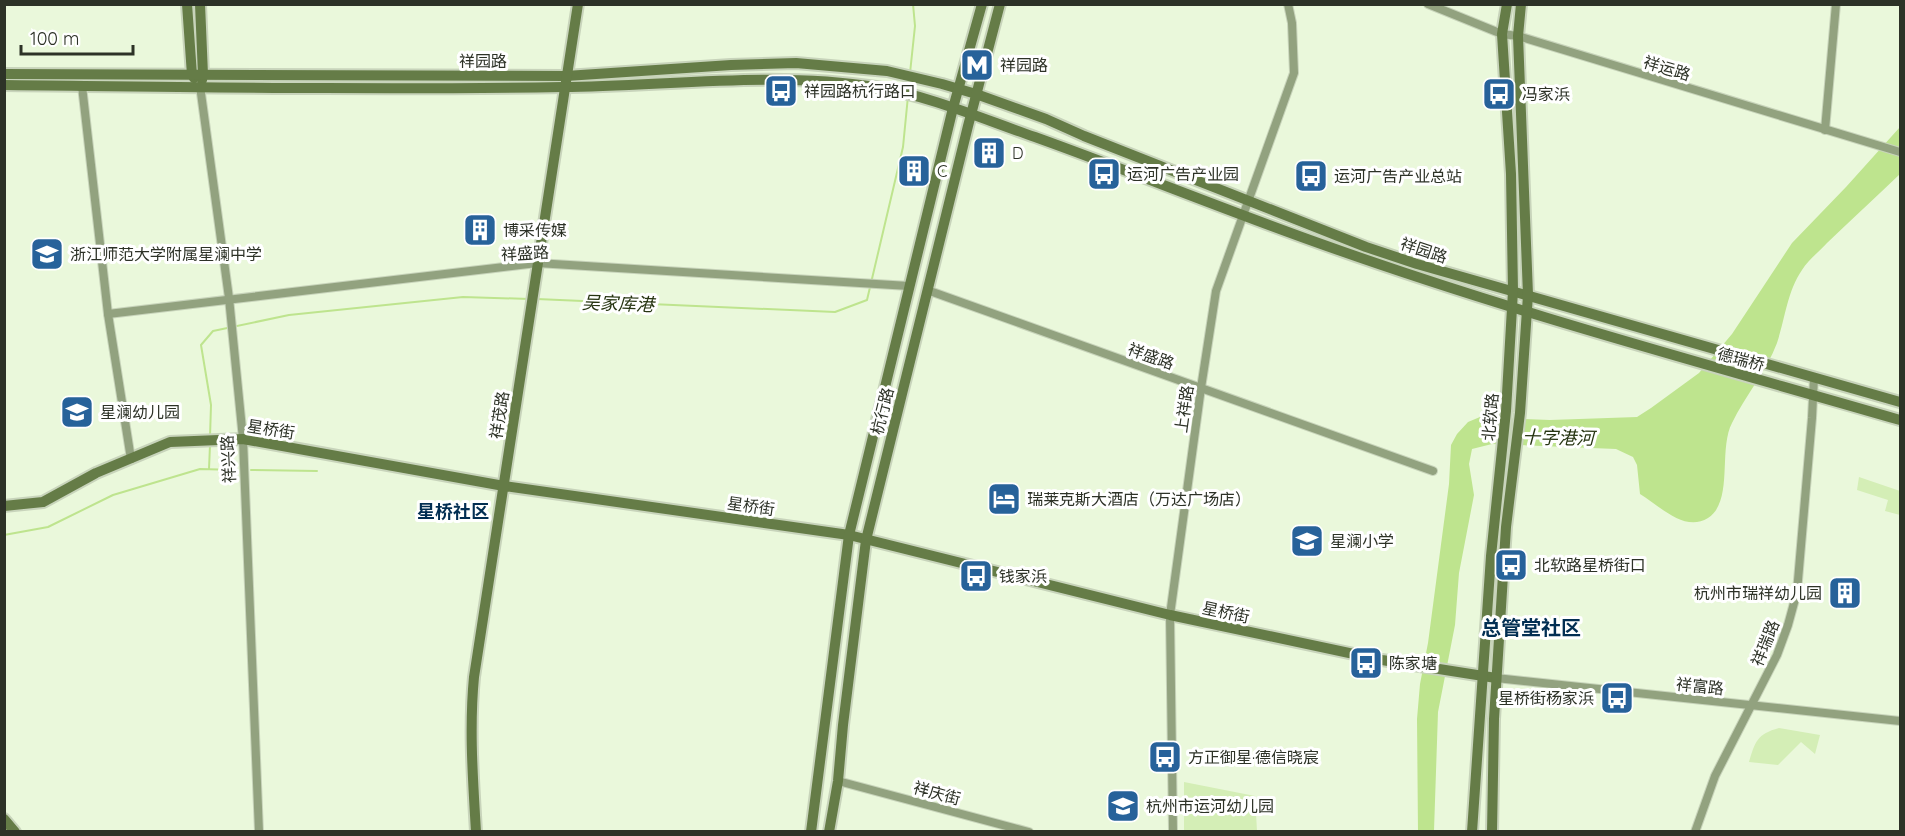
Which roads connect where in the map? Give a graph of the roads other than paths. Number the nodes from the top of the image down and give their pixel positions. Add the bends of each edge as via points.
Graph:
1 (187, 4) edge
2 (200, 4) edge
3 (579, 4) edge
4 (982, 4) edge
5 (1000, 4) edge
6 (1288, 4) edge
7 (1428, 4) edge
8 (1508, 4) edge
9 (1521, 4) edge
10 (1836, 4) edge
11 (1502, 34) junction
12 (1518, 36) junction
13 (4, 74) edge
14 (198, 75) junction
15 (565, 82) junction
16 (4, 85) edge
17 (82, 86) junction
18 (200, 86) junction
19 (959, 89) junction
20 (976, 94) junction
21 (953, 108) junction
22 (971, 114) junction
23 (1825, 130) junction
24 (1900, 152) edge
25 (1247, 200) junction
26 (1242, 215) junction
27 (537, 269) junction
28 (909, 286) junction
29 (927, 290) junction
30 (1513, 291) junction
31 (1528, 295) junction
32 (229, 298) junction
33 (1512, 307) junction
34 (1527, 311) junction
35 (108, 314) junction
36 (1706, 347) joint
37 (1701, 363) joint
38 (1814, 377) junction
39 (1201, 388) junction
40 (1813, 395) junction
41 (1900, 402) edge
42 (1900, 420) edge
43 (243, 439) junction
44 (131, 459) junction
45 (1433, 471) dead end
46 (504, 486) junction
47 (4, 506) edge
48 (849, 535) junction
49 (866, 540) junction
50 (1170, 615) junction
51 (1483, 675) junction
52 (1497, 678) junction
53 (1752, 705) junction
54 (1900, 721) edge
55 (838, 781) junction
56 (4, 819) edge
57 (15, 831) edge
58 (259, 831) edge
59 (476, 831) edge
60 (811, 831) edge
61 (830, 831) edge
62 (1029, 831) edge
63 (1173, 831) edge
64 (1472, 831) edge
65 (1492, 831) edge
66 (1695, 831) edge

1 - 14 main road, 祥兴路
2 - 14 main road, 祥兴路
3 - 15 main road, 祥茂路
4 - 19 main road, 杭行路
5 - 20 main road, 杭行路
6 - 25 street, 上祥路 via 1293,73
7 - 11 street, 祥运路
8 - 11 main road, 北软路
9 - 12 main road, 北软路
10 - 23 street
11 - 12 street, 祥运路
11 - 30 main road, 北软路 via 1511,174
12 - 23 street, 祥运路
12 - 31 main road, 北软路
13 - 14 main road, 祥园路
14 - 15 main road, 祥园路
14 - 18 main road, 祥兴路
15 - 18 main road, 祥园路
15 - 19 main road, 祥园路 via 731,64 796,63 887,71
15 - 21 main road, 祥园路 via 809,81 878,88
15 - 27 main road, 祥茂路
16 - 17 main road, 祥园路
17 - 18 main road, 祥园路
17 - 35 street
18 - 32 street, 祥兴路
19 - 20 main road, 祥园路
19 - 21 main road, 杭行路
20 - 22 main road, 杭行路
20 - 25 main road, 祥园路
21 - 22 main road, 祥园路
21 - 28 main road, 杭行路
22 - 26 main road, 祥园路
22 - 29 main road, 杭行路
23 - 24 street, 祥运路
25 - 26 street, 上祥路
25 - 30 main road, 祥园路 via 1376,250
26 - 33 main road, 祥园路 via 1412,277
26 - 39 street, 上祥路 via 1216,291
27 - 28 street, 祥盛路
27 - 32 street, 祥盛路
27 - 46 main road, 祥茂路
28 - 48 main road, 杭行路
29 - 39 street, 祥盛路
29 - 49 main road, 杭行路
30 - 31 main road, 祥园路
30 - 33 main road, 北软路
31 - 34 main road, 北软路
31 - 36 main road, 祥园路
32 - 35 street, 祥盛路
32 - 43 street, 祥兴路
33 - 34 main road, 祥园路
33 - 51 main road, 北软路
34 - 37 main road, 祥园路
34 - 52 main road, 北软路 via 1506,527
35 - 44 street
36 - 38 main road, 德瑞桥
37 - 40 main road, 德瑞桥
38 - 40 street, 祥瑞路
38 - 41 main road
39 - 45 street, 祥盛路
39 - 50 street, 上祥路
40 - 42 main road
40 - 53 street, 祥瑞路 via 1797,592 1777,655
43 - 44 main road, 星桥街 via 170,442
43 - 46 main road, 星桥街
43 - 58 street, 祥兴路
44 - 47 main road, 星桥街 via 43,502
46 - 48 main road, 星桥街
46 - 59 main road, 祥茂路 via 471,706
48 - 49 main road, 星桥街
48 - 60 main road, 杭行路
49 - 50 main road, 星桥街
49 - 55 main road, 杭行路
50 - 51 main road, 星桥街 via 1382,660
50 - 63 street, 上祥路
51 - 52 main road, 星桥街
51 - 64 main road, 北软路
52 - 53 street, 祥富路
52 - 65 main road, 北软路
53 - 54 street, 祥富路
53 - 66 street, 祥瑞路 via 1715,776
55 - 61 main road, 杭行路
55 - 62 street, 祥庆街
56 - 57 main road

